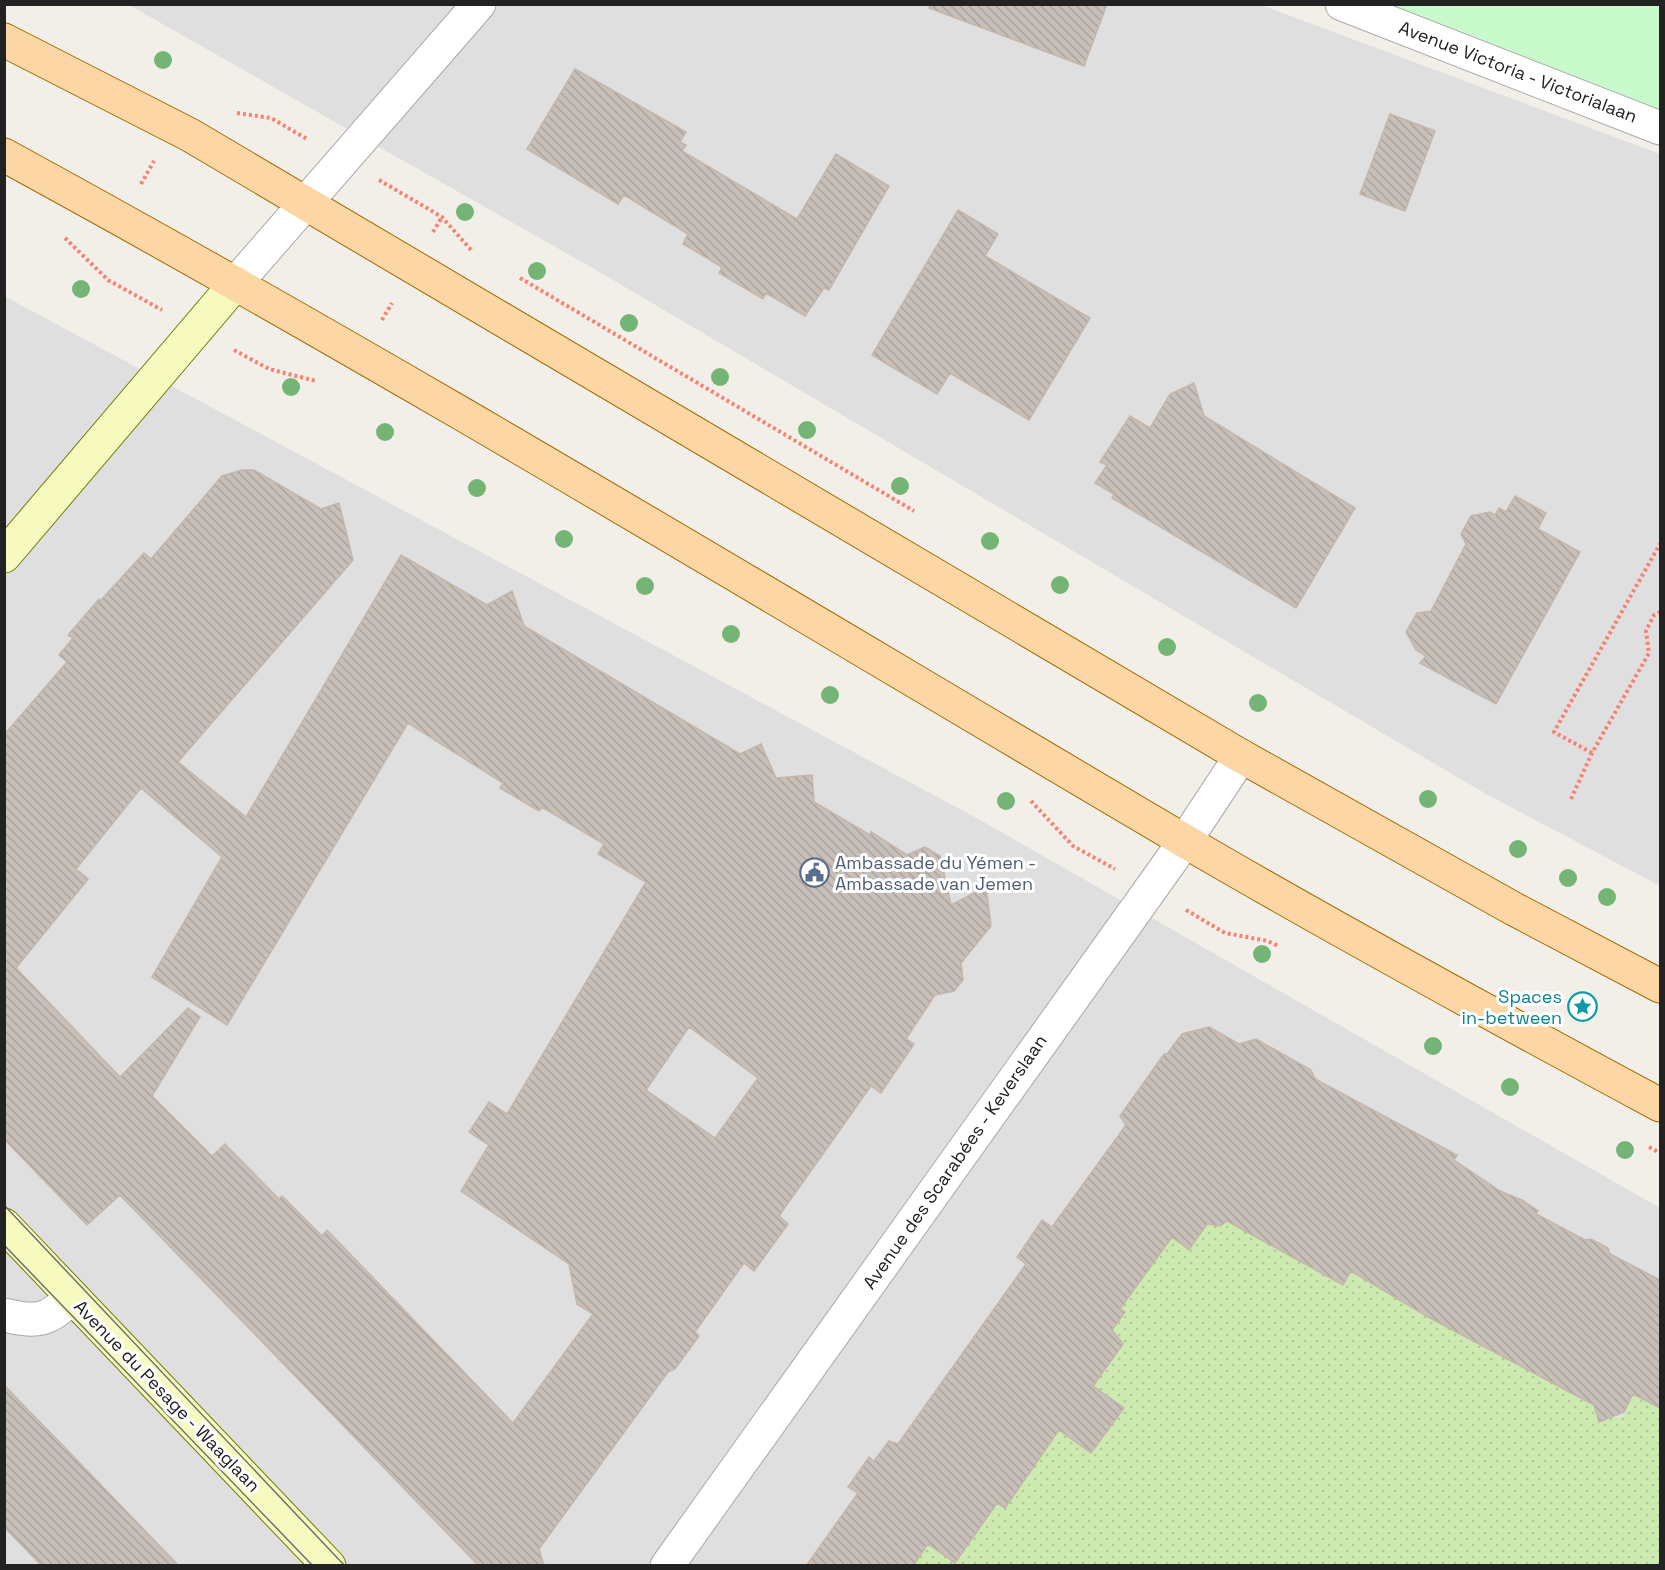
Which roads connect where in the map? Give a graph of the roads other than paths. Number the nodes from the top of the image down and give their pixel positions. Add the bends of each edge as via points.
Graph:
1 (479, 4) edge
2 (1342, 4) edge
3 (4, 39) edge
4 (1660, 128) edge
5 (4, 155) edge
6 (308, 203) junction
7 (237, 284) junction
8 (4, 556) edge
9 (1241, 756) junction
10 (1185, 841) junction
11 (1660, 987) edge
12 (1660, 1105) edge
13 (4, 1225) edge
14 (72, 1297) junction
15 (4, 1315) edge
16 (329, 1566) edge
17 (668, 1566) edge

1 - 6 street
2 - 4 street, Avenue Victoria - Victorialaan
3 - 6 main road
5 - 7 main road
6 - 7 street
6 - 9 main road
7 - 8 street
7 - 10 main road via 730,570
9 - 10 street, Avenue des Scarabées - Keverslaan
9 - 11 main road
10 - 12 main road via 1443,988
10 - 17 street, Avenue des Scarabées - Keverslaan
13 - 14 street, Avenue du Pesage - Waaglaan
14 - 15 street via 46,1319 27,1321
14 - 16 street, Avenue du Pesage - Waaglaan

